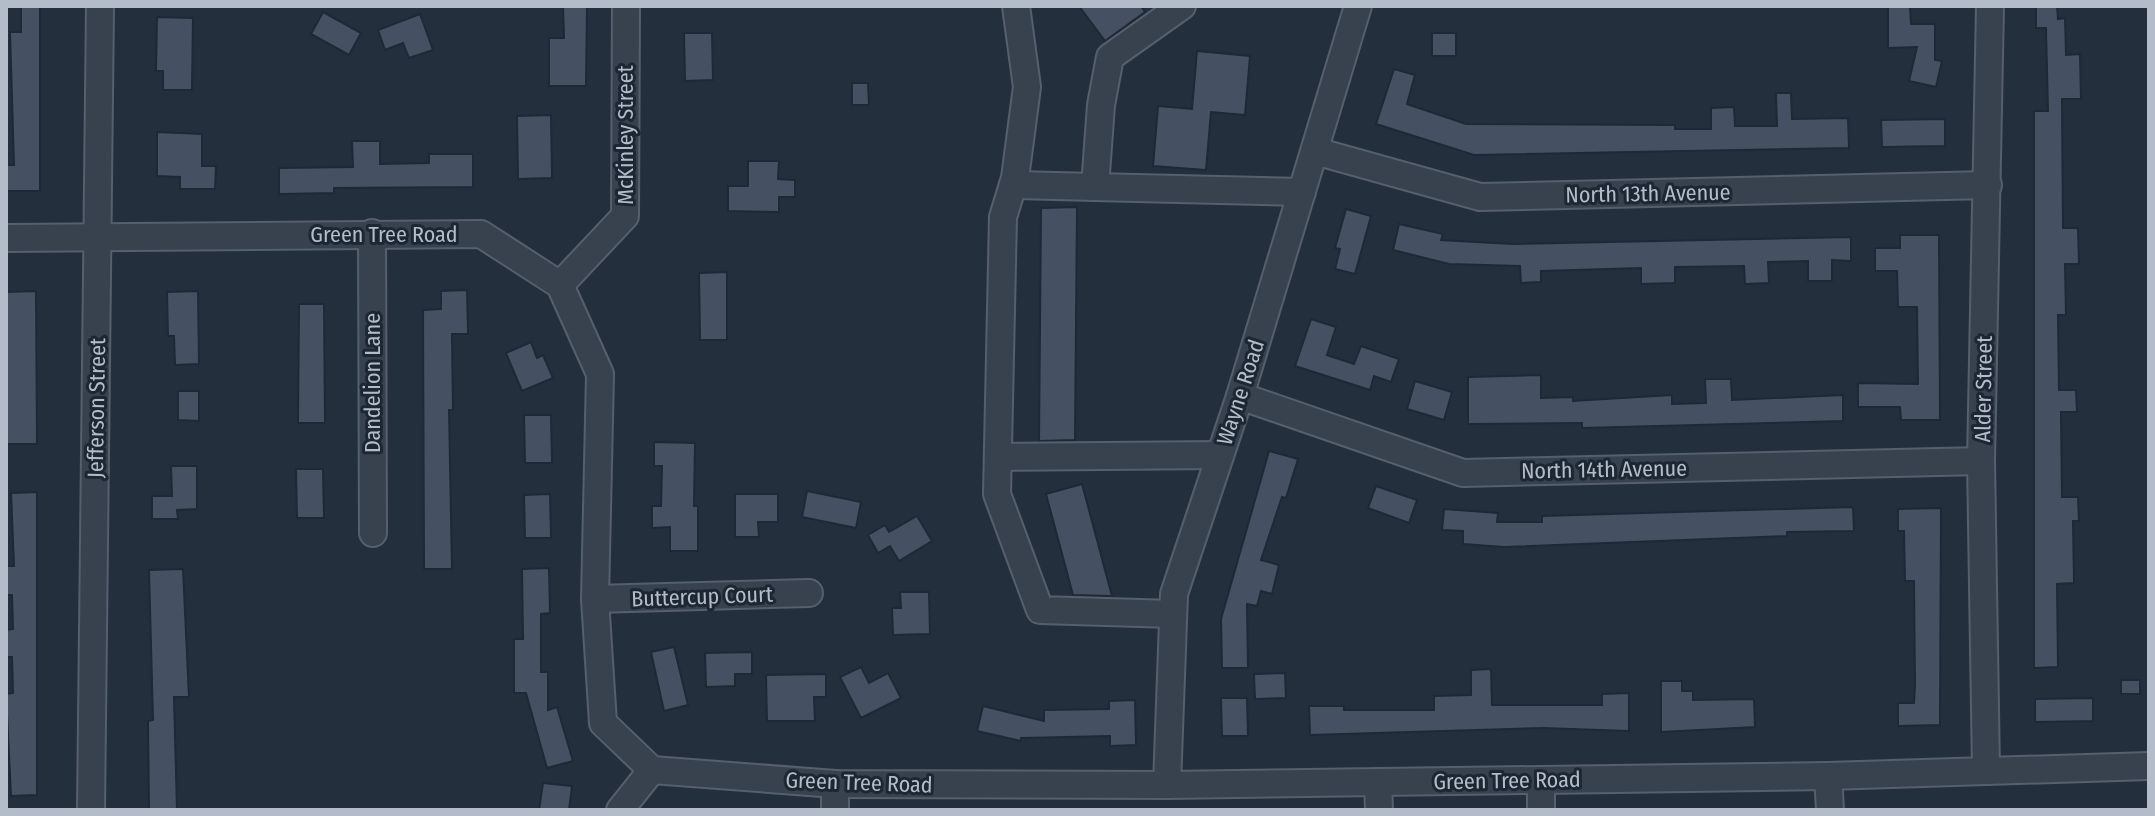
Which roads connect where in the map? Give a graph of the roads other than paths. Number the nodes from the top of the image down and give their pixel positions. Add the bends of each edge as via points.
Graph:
1 (100, 6) edge
2 (626, 6) edge
3 (1016, 6) edge
4 (1182, 6) edge
5 (1358, 6) edge
6 (1990, 6) edge
7 (1315, 151) junction
8 (1013, 185) junction
9 (1988, 185) junction
10 (1095, 187) junction
11 (1302, 192) junction
12 (372, 233) junction
13 (6, 238) edge
14 (98, 239) junction
15 (560, 285) junction
16 (1240, 396) junction
17 (1220, 455) junction
18 (998, 457) junction
19 (1981, 461) junction
20 (373, 533) dead end
21 (809, 593) dead end
22 (595, 599) junction
23 (1173, 614) junction
24 (2149, 766) edge
25 (652, 770) junction
26 (1986, 771) junction
27 (1828, 776) junction
28 (1541, 780) junction
29 (1378, 782) junction
30 (1167, 785) junction
31 (835, 797) edge
32 (91, 810) edge
33 (620, 810) edge
34 (1379, 810) edge
35 (1541, 810) edge
36 (1830, 810) edge

1 - 14 street, Jefferson Street
2 - 15 street, McKinley Street via 625,216
3 - 8 street via 1027,87
4 - 10 street via 1110,57
5 - 7 street, Wayne Road
6 - 9 street, Alder Street
7 - 9 street, North 13th Avenue via 1480,197
7 - 11 street, Wayne Road
8 - 10 street
8 - 18 street via 1003,217
9 - 19 street, Alder Street
10 - 11 street
11 - 16 street, Wayne Road
12 - 14 street, Green Tree Road
12 - 15 street, Green Tree Road via 481,234
12 - 20 street, Dandelion Lane
13 - 14 street, Green Tree Road
14 - 32 street, Jefferson Street
15 - 22 street via 600,374
16 - 17 street, Wayne Road
16 - 19 street, North 14th Avenue via 1463,473
17 - 18 street
17 - 23 street, Wayne Road via 1174,594
18 - 23 street via 997,494 1040,610
19 - 26 street, Alder Street
21 - 22 street, Buttercup Court
22 - 25 street via 603,723
23 - 30 street, Wayne Road
24 - 26 street, Green Tree Road
25 - 31 street, Green Tree Road
25 - 33 street
26 - 27 street, Green Tree Road
27 - 28 street, Green Tree Road
27 - 36 street
28 - 29 street, Green Tree Road
28 - 35 street
29 - 30 street, Green Tree Road
29 - 34 street
30 - 31 street, Green Tree Road

